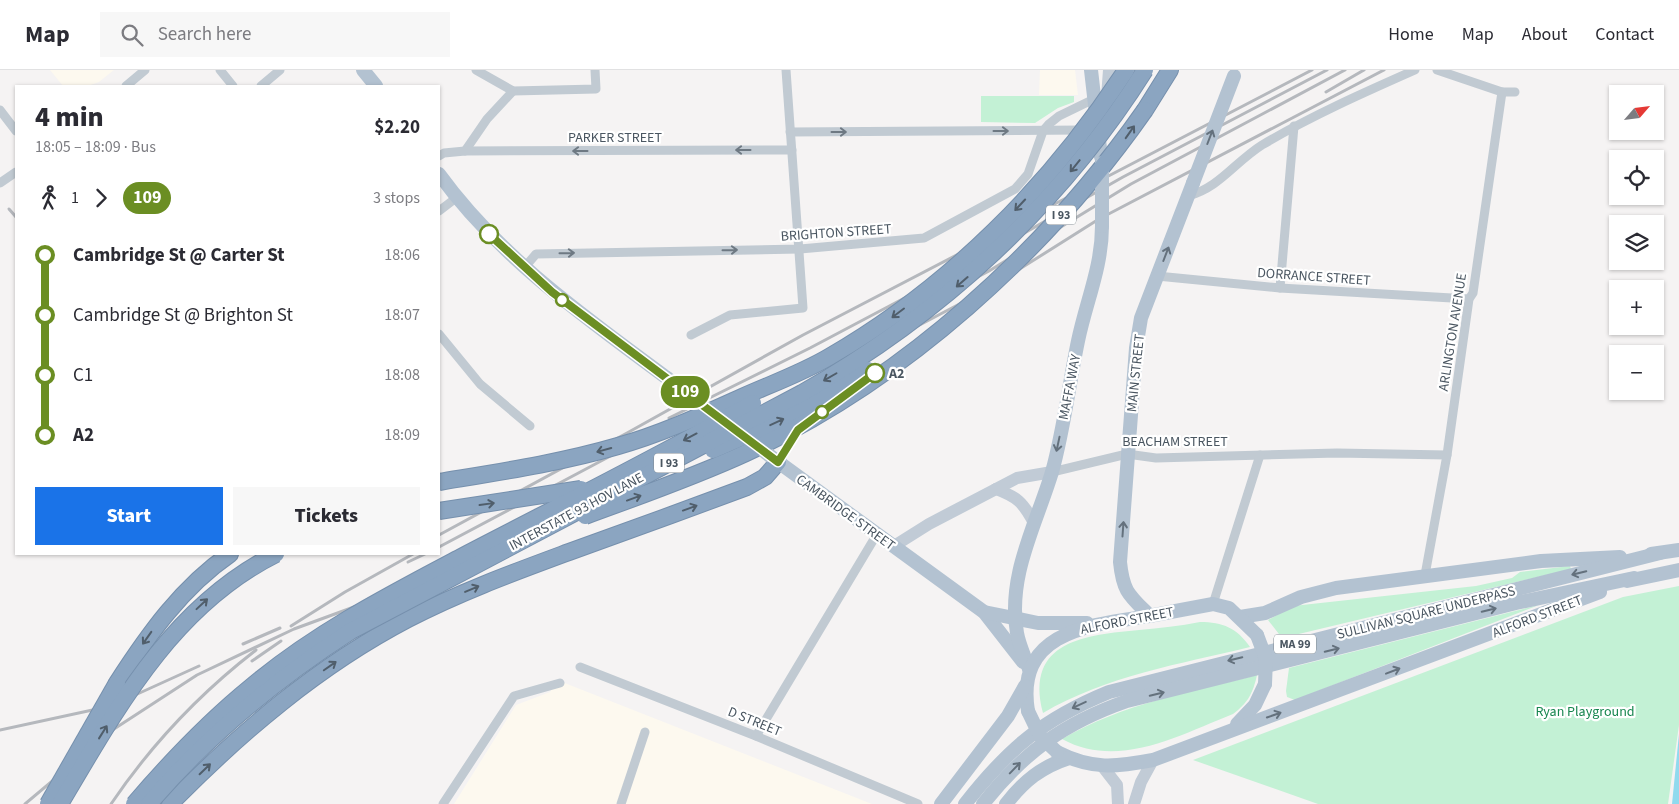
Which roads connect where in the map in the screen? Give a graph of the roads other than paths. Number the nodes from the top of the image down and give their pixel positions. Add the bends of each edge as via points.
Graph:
1 (146, 70) edge
2 (220, 70) edge
3 (280, 70) edge
4 (363, 70) edge
5 (476, 70) edge
6 (595, 70) edge
7 (786, 70) edge
8 (1090, 70) edge
9 (1109, 70) edge
10 (1126, 70) edge
11 (1145, 70) edge
12 (1170, 70) edge
13 (1415, 70) edge
14 (1438, 70) edge
15 (1235, 73) edge
16 (127, 85) edge
17 (232, 85) edge
18 (262, 85) edge
19 (375, 85) edge
20 (513, 91) junction
21 (1502, 92) junction
22 (1515, 92) dead end
23 (1094, 99) junction
24 (0, 110) edge
25 (1294, 126) junction
26 (15, 130) edge
27 (1044, 131) junction
28 (790, 132) junction
29 (1099, 134) junction
30 (792, 150) junction
31 (465, 151) junction
32 (440, 155) edge
33 (1102, 157) junction
34 (15, 173) edge
35 (440, 175) edge
36 (0, 184) edge
37 (1188, 196) junction
38 (456, 198) junction
39 (440, 210) edge
40 (800, 249) junction
41 (524, 268) junction
42 (1157, 276) junction
43 (1280, 288) junction
44 (1469, 299) junction
45 (965, 307) junction
46 (440, 335) edge
47 (691, 335) dead end
48 (827, 359) junction
49 (530, 426) dead end
50 (1127, 454) junction
51 (1447, 454) junction
52 (1260, 455) junction
53 (774, 459) junction
54 (1052, 472) junction
55 (440, 482) edge
56 (996, 489) junction
57 (440, 511) edge
58 (1034, 523) junction
59 (877, 534) junction
60 (894, 546) junction
61 (1679, 550) edge
62 (1660, 553) junction
63 (229, 555) edge
64 (274, 555) edge
65 (1679, 570) edge
66 (1425, 575) junction
67 (1634, 578) junction
68 (1213, 604) junction
69 (984, 612) junction
70 (1150, 616) junction
71 (1240, 617) junction
72 (1015, 619) junction
73 (1103, 622) junction
74 (580, 667) dead end
75 (1029, 669) junction
76 (560, 682) dead end
77 (1026, 685) junction
78 (1228, 731) junction
79 (645, 732) dead end
80 (756, 736) junction
81 (1063, 755) junction
82 (1153, 760) junction
83 (1103, 767) junction
84 (48, 804) edge
85 (60, 804) edge
86 (134, 804) edge
87 (138, 804) edge
88 (150, 804) edge
89 (170, 804) edge
90 (444, 804) edge
91 (621, 804) edge
92 (918, 804) edge
93 (942, 804) edge
94 (965, 804) edge
95 (983, 804) edge
96 (1006, 804) edge
97 (1118, 804) edge
98 (1134, 804) edge

1 - 16 street
2 - 17 street
3 - 18 street
4 - 19 main road
5 - 20 street
6 - 20 street via 596,89
7 - 28 street
8 - 23 main road, MAFFA WAY
9 - 33 main road
10 -> 48 highway, I 93, bridge via 1076,140 1008,218 921,296
11 -> 88 highway, INTERSTATE 93 HOV LANE / I 93, bridge via 1094,142 1044,201 991,256 932,308 868,354 810,388 351,631 288,673 238,713 185,764
45 -> 12 highway, I 93, bridge via 1023,256 1075,199 1124,140
13 - 25 street
14 - 21 street
37 -> 15 main road, MAIN STREET, bridge
20 - 31 street via 487,119
21 - 22 street
21 - 44 street, ARLINGTON AVENUE via 1485,216
23 - 27 street via 1059,116
23 - 29 main road, MAFFA WAY
24 - 26 street
25 - 37 street via 1247,155 1210,188
25 - 43 street
28 -> 27 street
27 - 29 street via 1088,130
27 - 40 street, BRIGHTON STREET via 1023,182 930,236 916,240
28 - 30 street
29 - 33 main road, MAFFA WAY
30 -> 31 street, PARKER STREET
30 - 40 street
31 - 32 street, PARKER STREET
33 -> 54 main road, MAFFA WAY, bridge via 1099,267 1080,330
34 - 36 street
35 - 38 main road, CAMBRIDGE STREET
42 -> 37 main road, MAIN STREET
38 - 39 street
38 - 41 main road, CAMBRIDGE STREET
41 -> 40 street, BRIGHTON STREET via 536,254
40 - 47 street via 803,308 730,315
41 - 53 main road, CAMBRIDGE STREET, bridge
42 - 43 street, DORRANCE STREET
42 - 50 main road, MAIN STREET via 1138,333
43 - 44 street, DORRANCE STREET
44 - 51 street, ARLINGTON AVENUE
57 -> 45 highway, bridge via 594,486 715,449 766,428 821,399
87 -> 45 highway, I 93, bridge via 226,712 346,623 414,585 479,555 675,483 780,436 875,379
46 - 49 street via 480,384
48 -> 55 highway, bridge via 700,416 621,446
48 -> 86 highway, I 93, bridge via 732,414 375,603 329,631 223,710 170,762
50 - 52 street, BEACHAM STREET via 1156,458
50 - 54 street, BEACHAM STREET
70 -> 50 main road, MAIN STREET via 1127,593 1122,578 1120,562
51 - 52 street, BEACHAM STREET
51 - 66 street, ARLINGTON AVENUE
52 - 68 street
53 - 59 main road, CAMBRIDGE STREET
89 -> 53 highway via 282,701 343,657 408,619 503,576 747,487 765,477
54 - 56 main road, BEACHAM STREET via 1017,478
54 - 58 main road, MAFFA WAY
56 - 58 main road via 1016,497
56 - 60 main road, BEACHAM STREET
58 - 72 main road, MAFFA WAY via 1016,584
59 - 60 main road, CAMBRIDGE STREET
59 - 80 street
60 - 69 main road, CAMBRIDGE STREET
61 - 62 main road, MA 99
62 - 66 main road via 1541,561
62 -> 94 main road, SULLIVAN SQUARE UNDERPASS / MA 99 via 1109,692 1058,715 1031,734 1007,755
63 -> 84 highway, bridge via 190,588 152,631 117,683
85 -> 64 highway, bridge via 129,691 161,647 209,597 244,571
65 - 67 main road, ALFORD STREET / MA 99
66 - 71 main road via 1319,592 1265,613
78 -> 67 main road, ALFORD STREET
95 -> 67 main road, SULLIVAN SQUARE UNDERPASS / MA 99 via 1042,744 1067,726 1098,711 1516,603
68 - 70 main road, ALFORD STREET
68 - 71 main road, ALFORD STREET via 1229,608
69 - 72 main road, CAMBRIDGE STREET
69 - 75 main road, CAMBRIDGE STREET
70 - 73 main road, ALFORD STREET
71 - 78 main road, ALFORD STREET, bridge via 1257,635 1266,659 1265,684 1249,714
72 - 73 main road, CAMBRIDGE STREET via 1038,623
72 - 75 main road, MAFFA WAY via 1017,636
73 - 75 main road, ALFORD STREET via 1061,635
74 - 80 street, D STREET
75 - 77 main road, ALFORD STREET
76 - 90 street via 514,696
77 - 81 main road, ALFORD STREET, bridge via 1028,711 1040,736
77 - 93 main road via 1008,716
78 - 82 main road, ALFORD STREET
79 - 91 street
80 - 92 street, D STREET
81 - 83 main road, ALFORD STREET
81 - 96 main road via 1027,780
82 - 83 main road, ALFORD STREET
82 - 98 main road
83 - 97 main road via 1116,785

